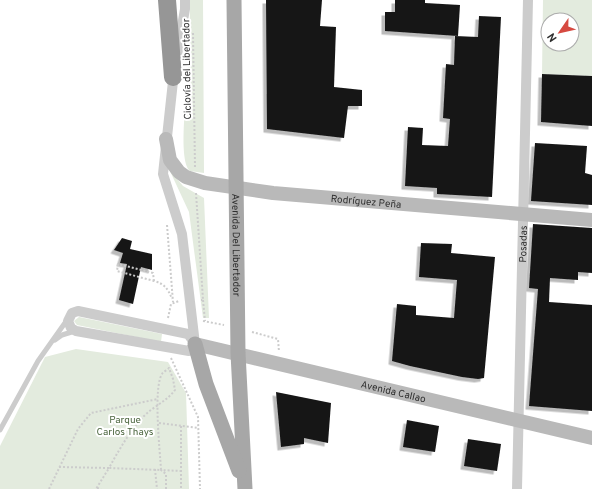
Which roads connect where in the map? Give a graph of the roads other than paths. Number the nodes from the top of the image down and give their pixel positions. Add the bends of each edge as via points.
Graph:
1 (167, 0) edge
2 (185, 0) edge
3 (234, 0) edge
4 (528, 0) edge
5 (173, 77) junction
6 (166, 139) junction
7 (237, 188) junction
8 (522, 215) junction
9 (592, 220) edge
10 (68, 318) junction
11 (76, 331) junction
12 (51, 343) junction
13 (195, 344) junction
14 (238, 354) junction
15 (519, 420) junction
16 (0, 430) edge
17 (592, 438) edge
18 (244, 486) edge
19 (517, 489) edge

1 - 5 highway
2 - 5 street
3 - 7 main road, Avenida Del Libertador
4 - 8 street, Posadas
5 - 6 street
6 - 7 street, Rodríguez Peña via 170,160 186,177 195,181
6 - 13 street via 163,179 182,234
7 - 8 street, Rodríguez Peña
7 - 14 main road, Avenida Del Libertador
8 - 9 street, Rodríguez Peña
8 - 15 street, Posadas
10 - 11 street via 69,326
10 - 12 lane
10 - 13 street, Avenida Callao via 78,311 188,334
11 - 12 lane via 62,335
11 - 13 street via 188,351
12 - 16 lane via 38,361
13 - 14 street, Avenida Callao
13 - 18 main road via 206,384
14 - 15 street, Avenida Callao
14 - 18 main road, Avenida Del Libertador
15 - 17 street, Avenida Callao
15 - 19 street, Posadas

